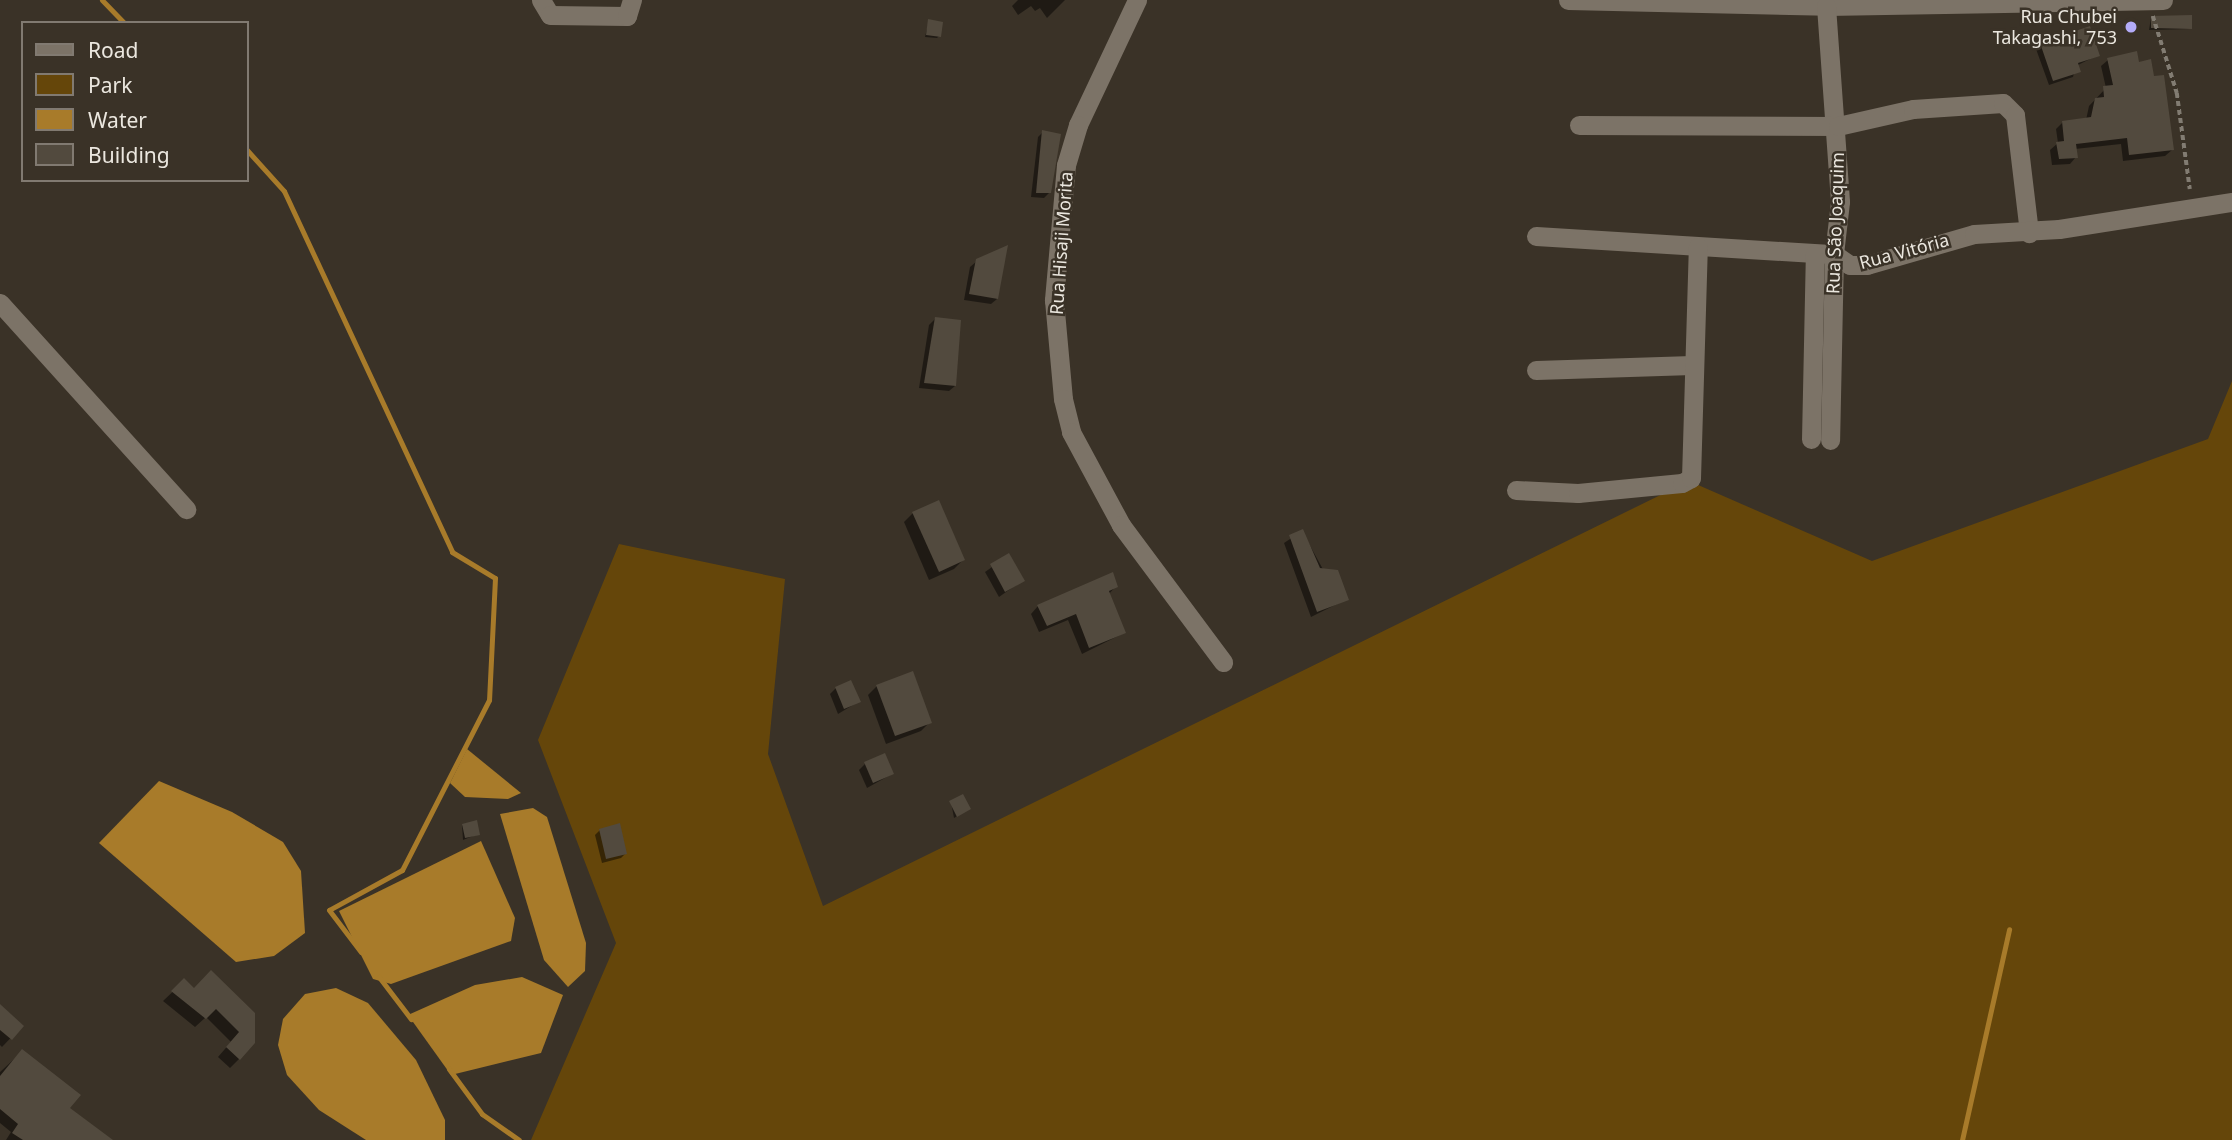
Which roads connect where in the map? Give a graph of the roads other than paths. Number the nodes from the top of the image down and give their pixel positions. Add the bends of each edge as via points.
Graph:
1 (541, 0) edge
2 (632, 0) edge
3 (1137, 0) edge
4 (1568, 0) edge
5 (2163, 0) edge
6 (2042, 1) edge
7 (2148, 1) edge
8 (1826, 6) junction
9 (1579, 125) dead end
10 (1838, 126) junction
11 (2232, 202) edge
12 (2029, 233) junction
13 (1536, 236) dead end
14 (1698, 247) junction
15 (1825, 254) junction
16 (0, 303) edge
17 (1692, 365) junction
18 (1536, 370) dead end
19 (1821, 440) dead end
20 (1516, 490) dead end
21 (186, 509) dead end
22 (1223, 662) dead end

1 - 2 street via 550,15 627,16
3 - 22 street, Rua Hisaji Morita via 1078,125 1066,165 1054,300 1063,399 1071,432 1121,525
4 - 8 street
5 - 7 street
6 - 7 street
6 - 8 street
8 - 10 street, Rua São Joaquim
9 - 10 street
10 - 12 street via 1913,109 2009,105 2015,115
10 - 15 street, Rua São Joaquim via 1840,202
11 - 12 street, Rua Vitória
12 - 15 street, Rua Vitória via 1974,234 1867,265 1850,265
13 - 14 street, Rua Vitória
14 - 15 street, Rua Vitória
14 - 17 street
15 - 19 street, Rua São Joaquim
16 - 21 street
17 - 18 street
17 - 20 street via 1693,470 1686,482 1578,493

